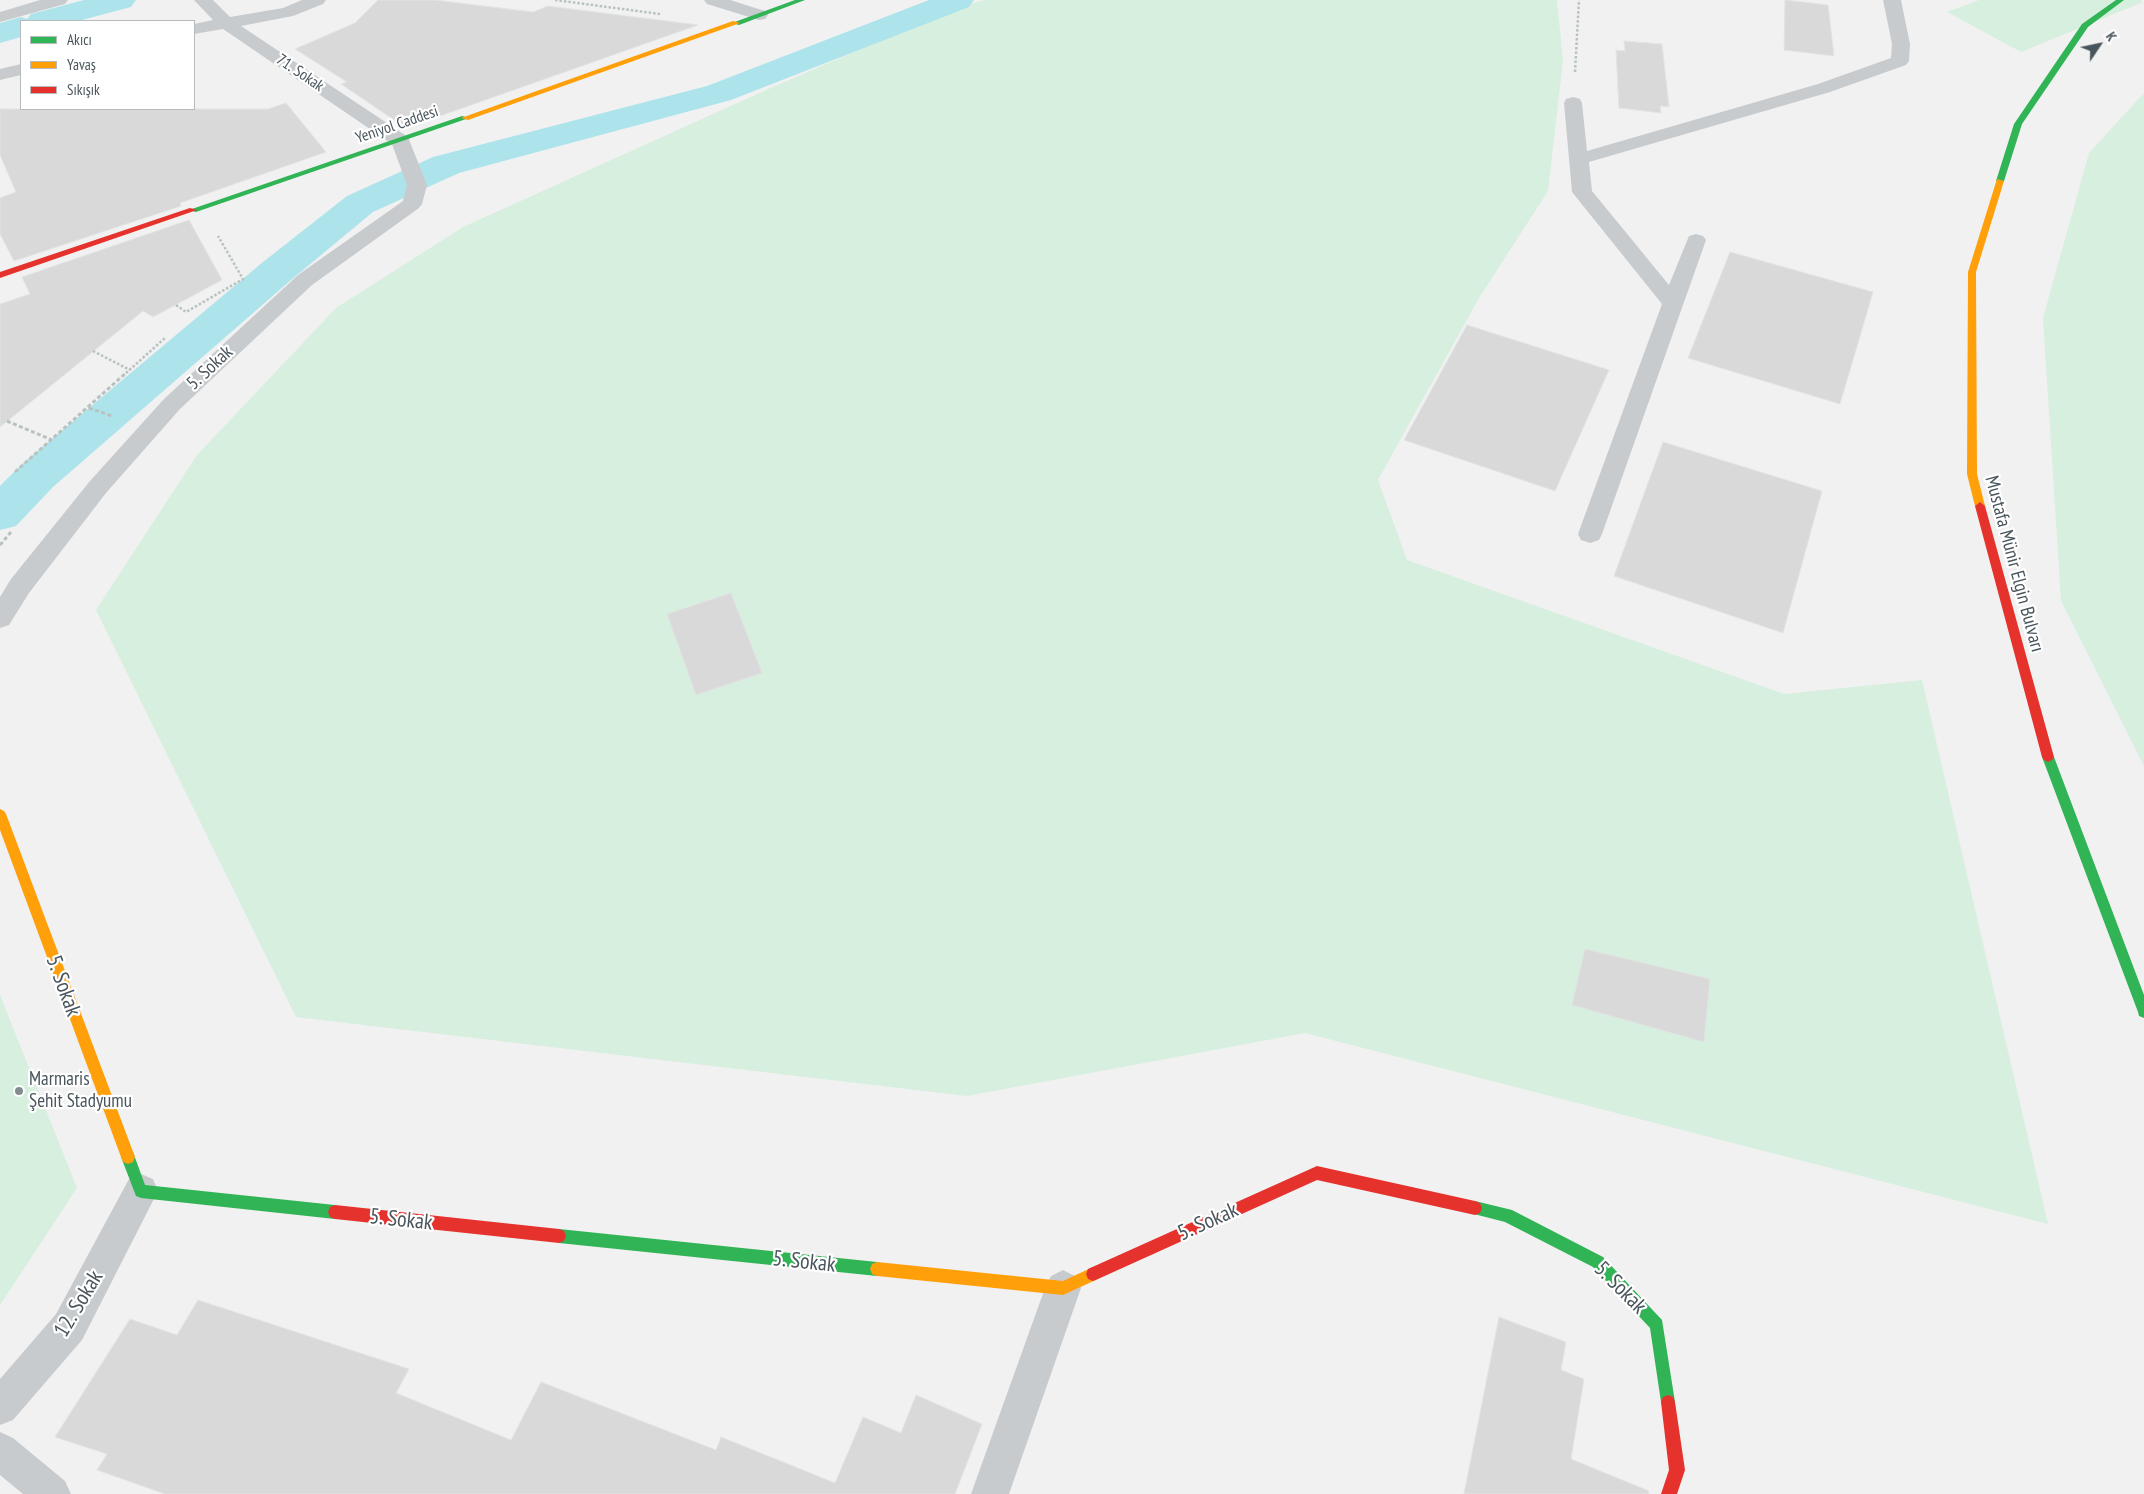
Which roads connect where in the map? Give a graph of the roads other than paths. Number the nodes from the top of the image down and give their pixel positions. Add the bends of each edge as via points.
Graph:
1 (59, 0) edge
2 (203, 0) edge
3 (317, 0) edge
4 (713, 0) edge
5 (802, 0) edge
6 (1892, 0) edge
7 (2121, 0) edge
8 (759, 15) junction
9 (0, 17) edge
10 (226, 23) junction
11 (195, 29) edge
12 (20, 69) edge
13 (0, 75) edge
14 (1573, 103) road end
15 (400, 141) junction
16 (1579, 160) junction
17 (1696, 240) dead end
18 (0, 275) edge
19 (1673, 303) junction
20 (1590, 534) dead end
21 (0, 618) edge
22 (0, 814) edge
23 (2144, 1012) edge
24 (141, 1191) junction
25 (1062, 1288) junction
26 (0, 1407) edge
27 (0, 1450) edge
28 (52, 1494) edge
29 (990, 1494) edge
30 (1669, 1494) edge

1 - 9 street
2 - 10 street, 71. Sokak
3 - 10 street via 287,12
4 - 8 street
5 - 8 street, Yeniyol Caddesi
6 - 16 street via 1901,44 1900,61 1824,88
7 - 23 street, Mustafa Münir Elgin Bulvarı via 2085,26 2018,124 1972,272 1972,474 2043,744
8 - 15 street, Yeniyol Caddesi
10 - 11 street
10 - 15 street, 71. Sokak
12 - 13 street
14 - 16 street
15 - 18 street, Yeniyol Caddesi
15 - 21 street, 5. Sokak via 417,185 412,204 304,280 172,404 98,487 20,586
16 - 19 street via 1582,192
17 - 19 street
19 - 20 street
22 - 24 street, 5. Sokak
24 - 25 street, 5. Sokak via 696,1252
24 - 26 street, 12. Sokak via 69,1327
25 - 29 street
25 - 30 street, 5. Sokak via 1317,1173 1507,1215 1598,1262 1657,1325 1678,1470
27 - 28 street

